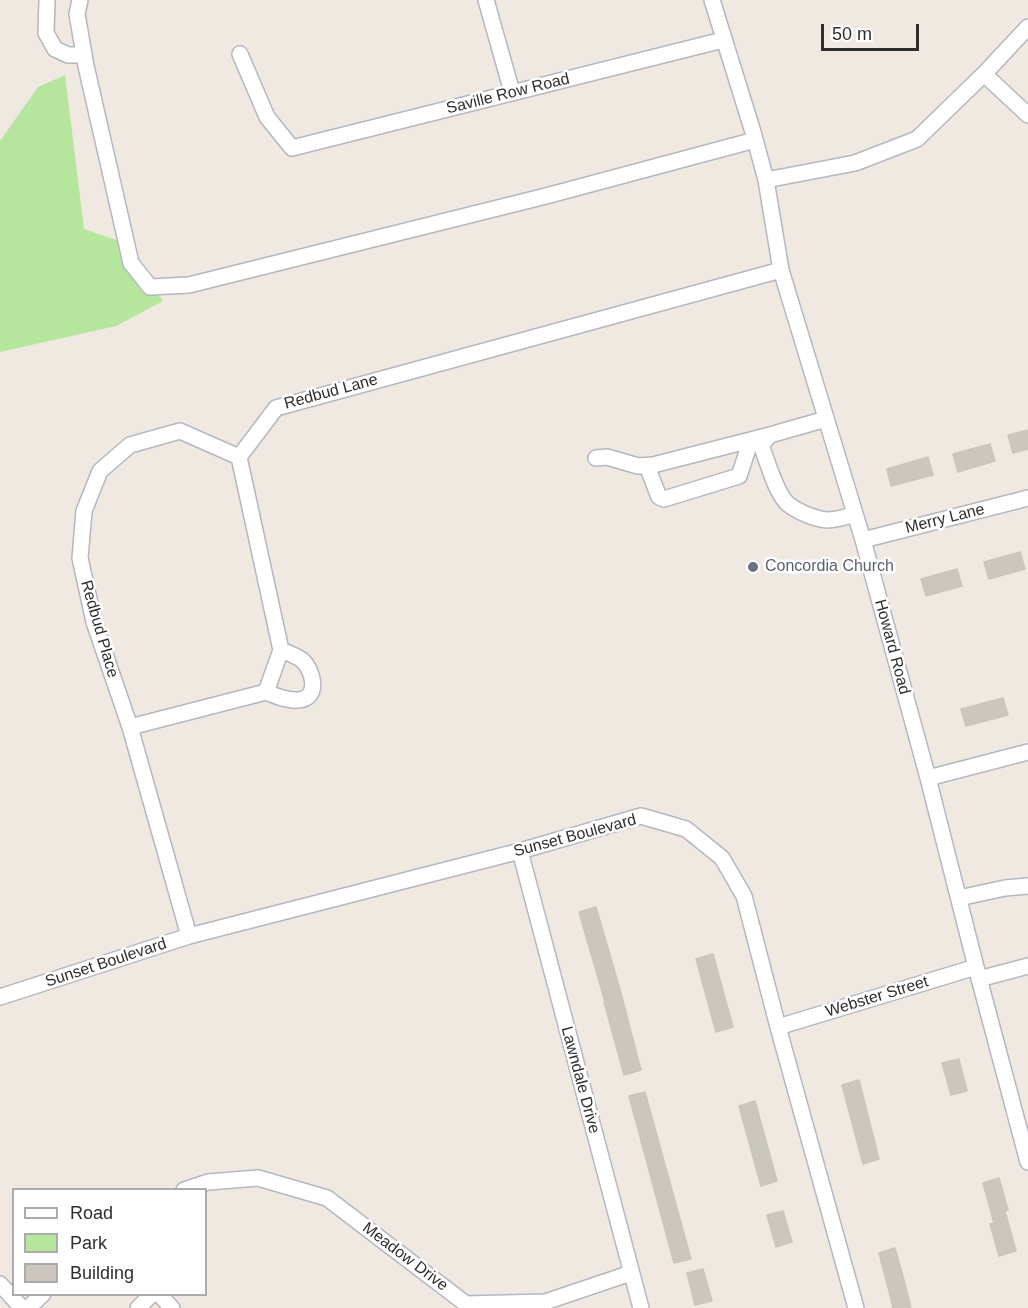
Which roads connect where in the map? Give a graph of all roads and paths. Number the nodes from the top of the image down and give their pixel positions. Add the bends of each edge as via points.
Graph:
1 (47, 0) edge
2 (80, 0) edge
3 (486, 0) edge
4 (712, 0) edge
5 (1028, 27) edge
6 (723, 40) junction
7 (240, 54) dead end
8 (84, 55) junction
9 (984, 74) junction
10 (512, 92) junction
11 (1028, 115) edge
12 (754, 136) junction
13 (766, 180) junction
14 (782, 270) junction
15 (826, 419) junction
16 (770, 435) junction
17 (751, 440) junction
18 (239, 456) junction
19 (596, 458) dead end
20 (647, 466) junction
21 (1028, 498) edge
22 (855, 514) junction
23 (863, 540) junction
24 (281, 650) junction
25 (266, 692) junction
26 (130, 727) junction
27 (1028, 752) edge
28 (928, 778) junction
29 (520, 851) junction
30 (1028, 886) edge
31 (959, 898) junction
32 (189, 936) junction
33 (1028, 966) edge
34 (978, 973) junction
35 (0, 997) edge
36 (778, 1026) junction
37 (1028, 1162) edge
38 (190, 1188) edge
39 (631, 1273) junction
40 (0, 1284) edge
41 (41, 1296) edge
42 (150, 1296) edge
43 (161, 1296) edge
44 (22, 1308) edge
45 (28, 1308) edge
46 (138, 1308) edge
47 (172, 1308) edge
48 (640, 1308) edge
49 (856, 1308) edge

1 - 8 street via 46,33 55,49 68,55
2 - 8 street via 77,14
3 - 10 street
4 - 6 street, Howard Road
5 - 9 street
6 - 10 street, Saville Row Road
6 - 12 street, Howard Road
7 - 10 street, Saville Row Road via 267,117 292,148
8 - 12 street via 131,263 150,287 189,285 546,196
9 - 11 street
9 - 13 street via 917,139 855,163
12 - 13 street, Howard Road
13 - 14 street, Howard Road
14 - 15 street, Howard Road
14 - 18 street, Redbud Lane via 276,408
15 - 16 street
15 - 22 street, Howard Road
16 - 17 street
16 - 22 street via 761,445 787,504 827,520
17 - 20 street
17 - 20 street via 739,476 664,500 658,497
18 - 24 street
18 - 26 street, Redbud Place via 180,431 130,446 100,471 84,511 80,558 94,622
19 - 20 street
21 - 23 street, Merry Lane
22 - 23 street, Howard Road
23 - 28 street, Howard Road
24 - 25 street
24 - 25 street via 303,661 313,677 313,688 300,701
25 - 26 street
26 - 32 street, Redbud Place
27 - 28 street
28 - 31 street, Howard Road
29 - 32 street, Sunset Boulevard
29 - 36 street, Sunset Boulevard via 641,816 686,829 722,858 744,896
29 - 39 street, Lawndale Drive
30 - 31 street
31 - 34 street, Howard Road
32 - 35 street, Sunset Boulevard
33 - 34 street, Webster Street
34 - 36 street, Webster Street
34 - 37 street, Howard Road
36 - 49 street, Sunset Boulevard
38 - 39 street, Meadow Drive via 208,1182 258,1178 327,1198 466,1304 545,1302
39 - 48 street, Lawndale Drive
40 - 44 street
41 - 45 street
42 - 46 street
43 - 47 street

